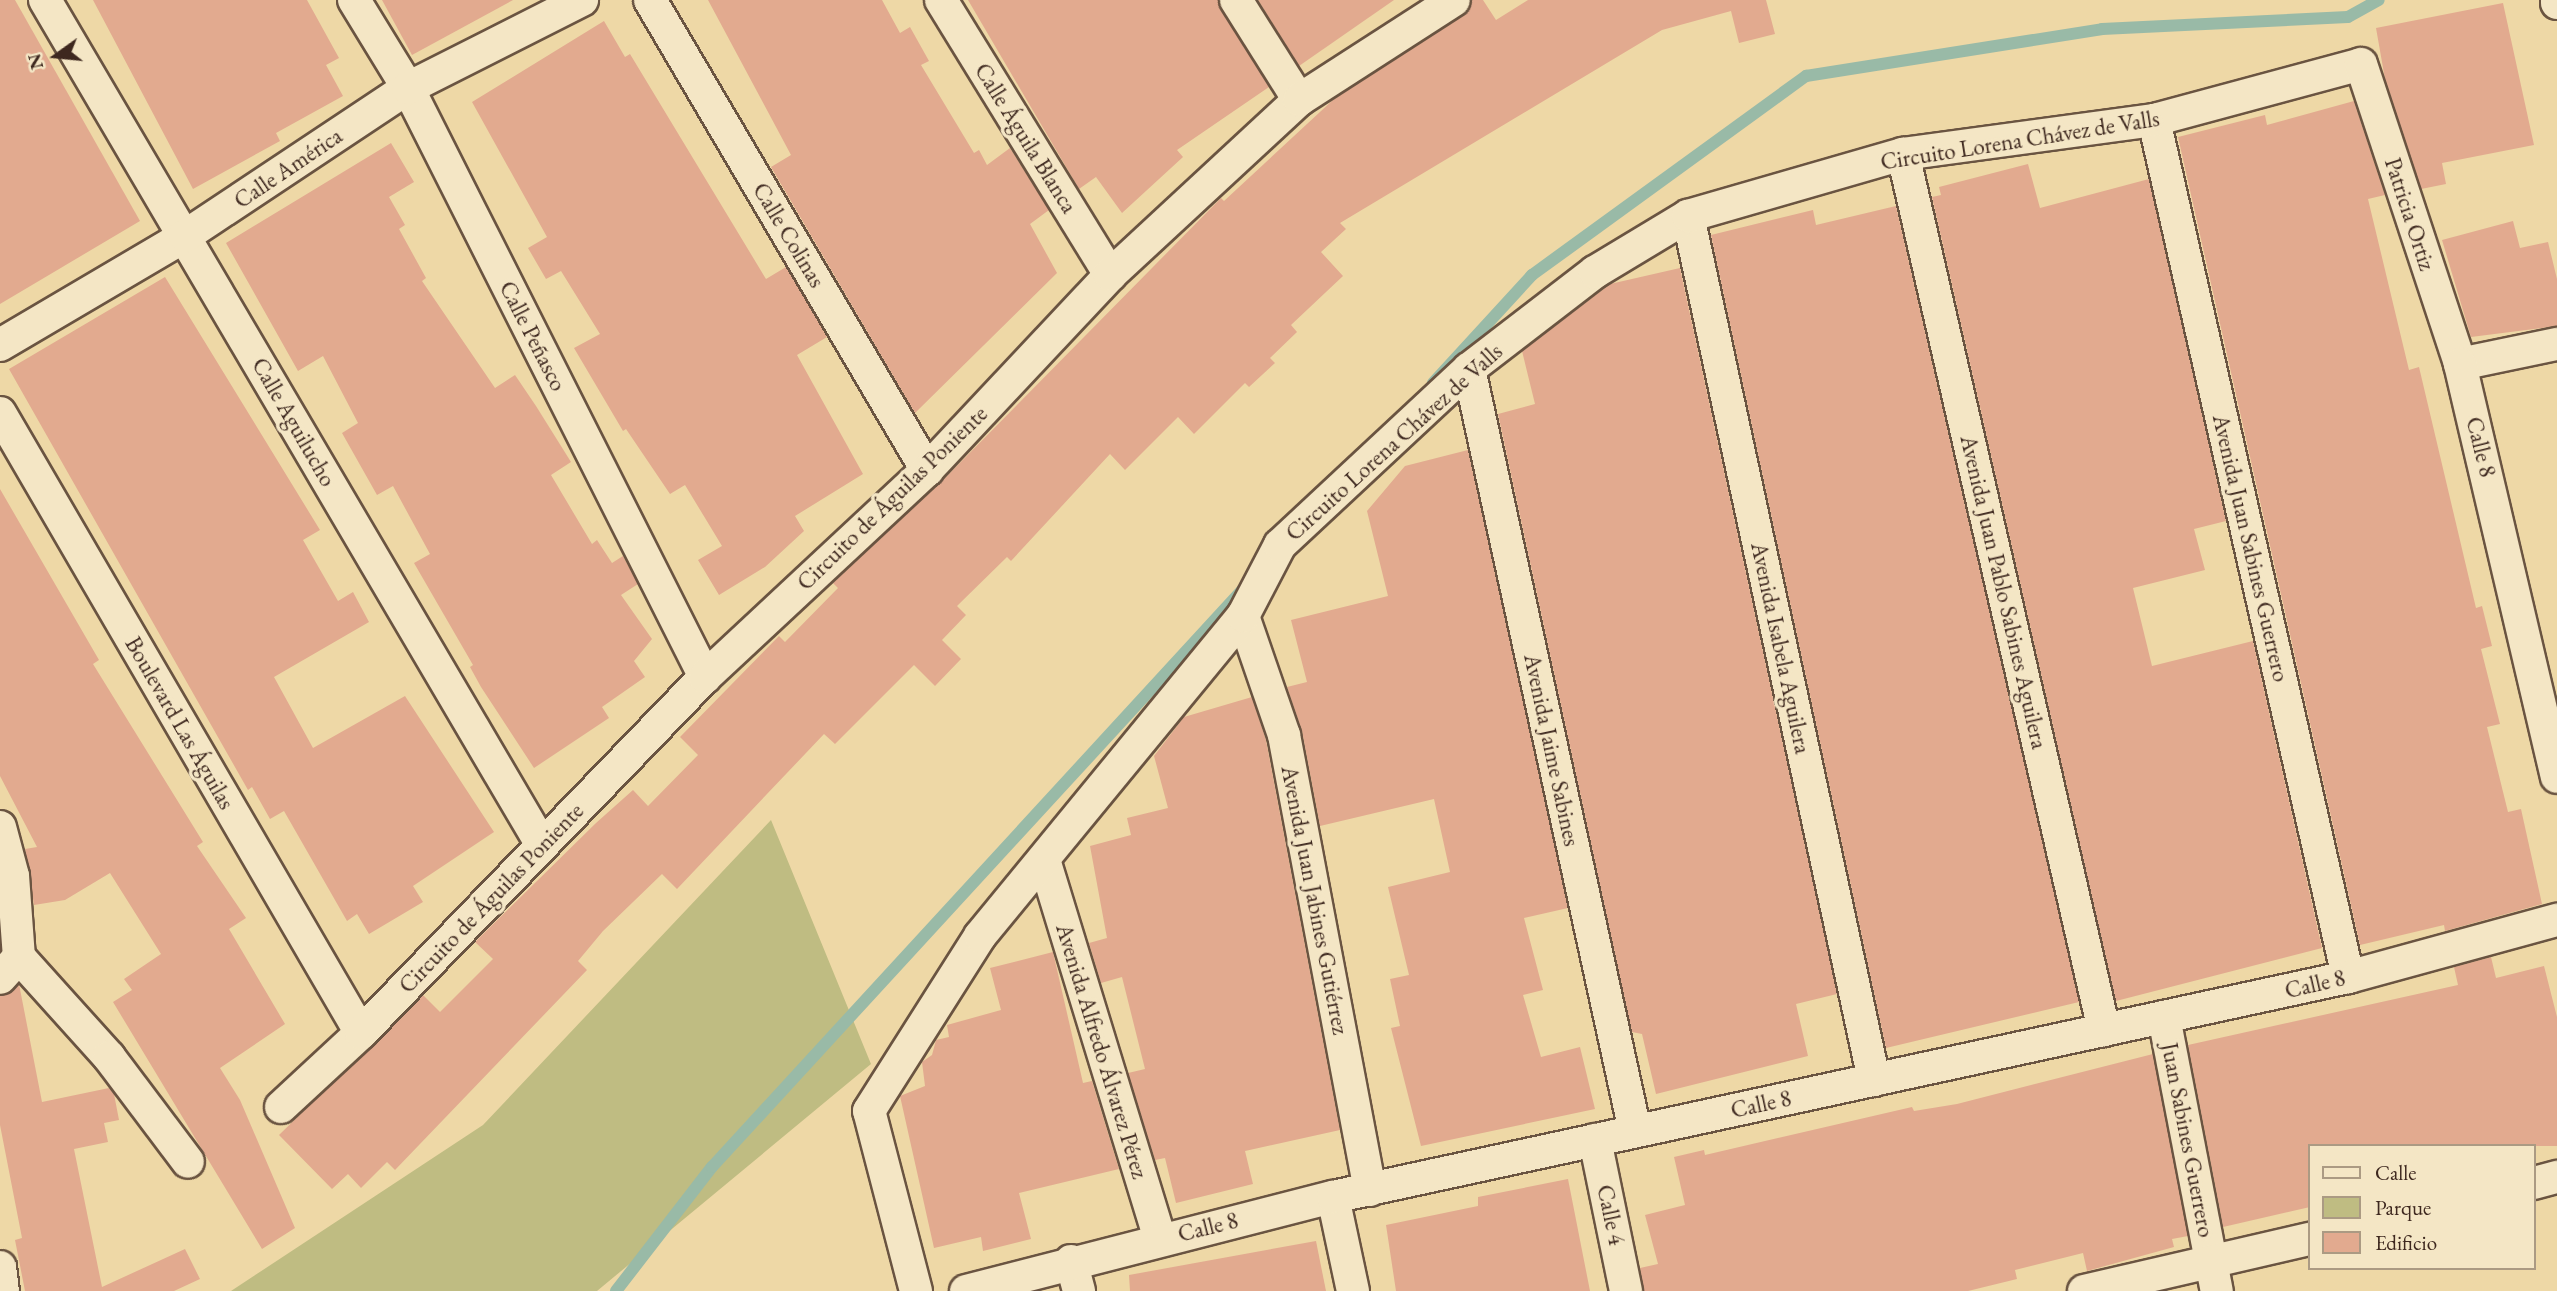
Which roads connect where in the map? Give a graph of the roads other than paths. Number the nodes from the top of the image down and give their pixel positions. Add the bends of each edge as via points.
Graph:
1 (45, 0) edge
2 (354, 0) edge
3 (582, 0) edge
4 (650, 0) edge
5 (941, 0) edge
6 (1236, 0) edge
7 (1454, 0) edge
8 (2361, 64) joint
9 (408, 88) junction
10 (1299, 100) junction
11 (2154, 120) junction
12 (1903, 154) junction
13 (1688, 216) junction
14 (185, 236) junction
15 (1111, 275) junction
16 (2557, 344) edge
17 (0, 345) edge
18 (2460, 364) junction
19 (1469, 369) junction
20 (0, 413) edge
21 (928, 470) junction
22 (1242, 616) junction
23 (705, 677) junction
24 (2554, 749) edge
25 (2557, 776) edge
26 (0, 827) edge
27 (542, 845) junction
28 (1045, 863) junction
29 (2557, 920) edge
30 (9, 968) edge
31 (2347, 977) junction
32 (2164, 1017) junction
33 (2104, 1030) junction
34 (361, 1034) junction
35 (1874, 1080) junction
36 (281, 1107) dead end
37 (1635, 1131) junction
38 (1595, 1140) junction
39 (188, 1162) dead end
40 (2557, 1177) edge
41 (2536, 1182) edge
42 (1370, 1190) junction
43 (1333, 1197) junction
44 (1160, 1239) junction
45 (2308, 1240) edge
46 (0, 1267) edge
47 (1075, 1276) edge
48 (2215, 1278) edge
49 (4, 1291) edge
50 (916, 1291) edge
51 (966, 1291) edge
52 (1353, 1291) edge
53 (1626, 1291) edge
54 (2084, 1291) edge

1 - 14 street, Calle Aguilucho
2 - 9 street, Calle Peñasco
3 - 9 street, Calle América
4 - 21 street, Calle Colinas
5 - 15 street, Calle Águila Blanca
6 - 10 street
7 - 10 street, Circuito de Águilas Poniente
8 - 11 street, Circuito Lorena Chávez de Valls
8 - 18 street, Patricia Ortiz
9 - 14 street, Calle América
9 - 23 street, Calle Peñasco
10 - 15 street, Circuito de Águilas Poniente
11 - 12 street, Circuito Lorena Chávez de Valls
11 - 31 street, Avenida Juan Sabines Guerrero
12 - 13 street, Circuito Lorena Chávez de Valls
12 - 33 street, Avenida Juan Pablo Sabines Aguilera
13 - 19 street, Circuito Lorena Chávez de Valls via 1595,272
13 - 35 street, Avenida Isabela Aguilera
14 - 17 street, Calle América
14 - 27 street, Calle Aguilucho
15 - 21 street, Circuito de Águilas Poniente
16 - 18 street
18 - 24 street, Calle 8
19 - 22 street, Circuito Lorena Chávez de Valls via 1280,545
19 - 37 street, Avenida Jaime Sabines
20 - 34 street, Boulevard Las Águilas
21 - 23 street, Circuito de Águilas Poniente
22 - 28 street, Circuito Lorena Chávez de Valls
22 - 42 street, Avenida Juan Jabines Gutiérrez via 1284,735
23 - 27 street, Circuito de Águilas Poniente
24 - 25 street, Calle 8
26 - 30 street via 13,876
27 - 34 street, Circuito de Águilas Poniente
28 - 44 street, Avenida Alfredo Álvarez Pérez
28 - 50 street, Circuito Lorena Chávez de Valls via 980,936 869,1111
29 - 31 street, Calle 8
30 - 39 street via 109,1057
31 - 32 street, Calle 8
32 - 33 street, Calle 8
32 - 48 street, Juan Sabines Guerrero
33 - 35 street, Calle 8
34 - 36 street, Circuito de Águilas Poniente
35 - 37 street, Calle 8
37 - 38 street, Calle 8
38 - 42 street, Calle 8
38 - 53 street, Calle 4
40 - 41 street
42 - 43 street, Calle 8
43 - 44 street, Calle 8
43 - 52 street
44 - 47 street, Calle 8
45 - 48 street
46 - 49 street
47 - 51 street, Calle 8
48 - 54 street

